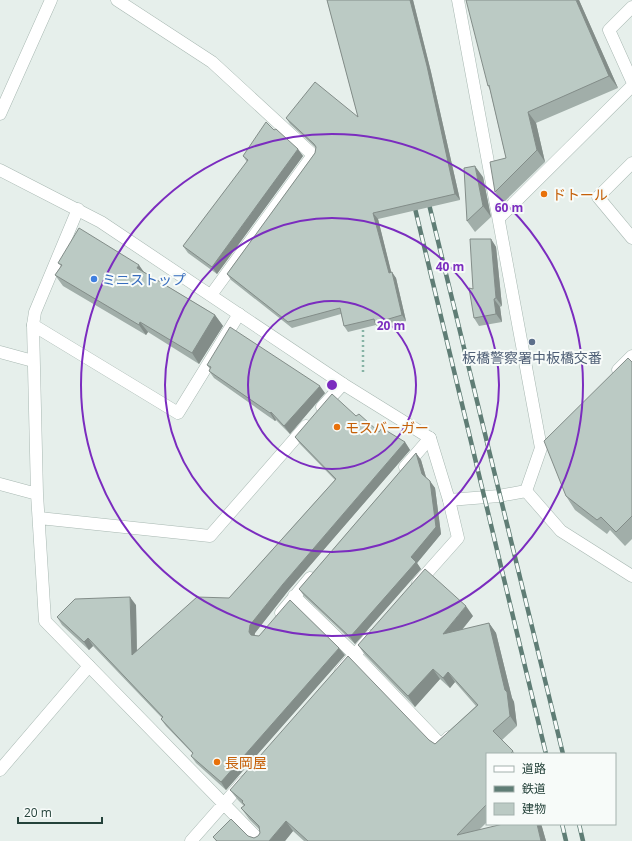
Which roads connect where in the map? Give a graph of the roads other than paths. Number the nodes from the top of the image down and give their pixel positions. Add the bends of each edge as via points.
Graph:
1 (51, 0) edge
2 (117, 0) edge
3 (458, 0) edge
4 (632, 8) edge
5 (632, 81) edge
6 (632, 86) edge
7 (0, 114) edge
8 (632, 163) edge
9 (0, 170) edge
10 (78, 209) junction
11 (499, 218) junction
12 (632, 238) edge
13 (211, 295) junction
14 (239, 314) junction
15 (33, 325) junction
16 (0, 352) edge
17 (632, 356) edge
18 (33, 361) junction
19 (610, 378) edge
20 (342, 384) junction
21 (551, 437) edge
22 (430, 438) junction
23 (541, 448) junction
24 (400, 473) edge
25 (0, 484) edge
26 (526, 491) junction
27 (37, 494) junction
28 (449, 500) junction
29 (39, 518) junction
30 (319, 567) edge
31 (632, 576) edge
32 (412, 590) edge
33 (294, 596) junction
34 (275, 620) edge
35 (381, 625) edge
36 (355, 655) junction
37 (89, 666) junction
38 (334, 678) edge
39 (458, 728) edge
40 (0, 770) edge
41 (250, 774) edge
42 (223, 804) junction
43 (191, 841) edge
44 (260, 841) edge

1 - 7 street
2 - 13 street via 212,62 314,155
3 - 11 street
4 - 5 street via 609,30
6 - 11 street
8 - 12 street via 598,197
9 - 10 street
10 - 13 street
10 - 15 street via 35,312
11 - 23 street
13 - 14 street
14 - 15 street via 178,413
14 - 20 street
15 - 18 street
16 - 18 street
17 - 19 street
18 - 27 street
20 - 22 street
20 - 29 street via 210,536
21 - 23 street
22 - 24 street
22 - 28 street
23 - 26 street
25 - 27 street
26 - 28 street
26 - 31 street via 561,531
27 - 29 street
28 - 32 street via 458,538
29 - 37 street via 45,621
30 - 33 street
33 - 34 street
33 - 36 street
35 - 36 street
36 - 38 street
36 - 39 street via 441,745
37 - 40 street
37 - 42 street
41 - 42 street
42 - 43 street
42 - 44 street

